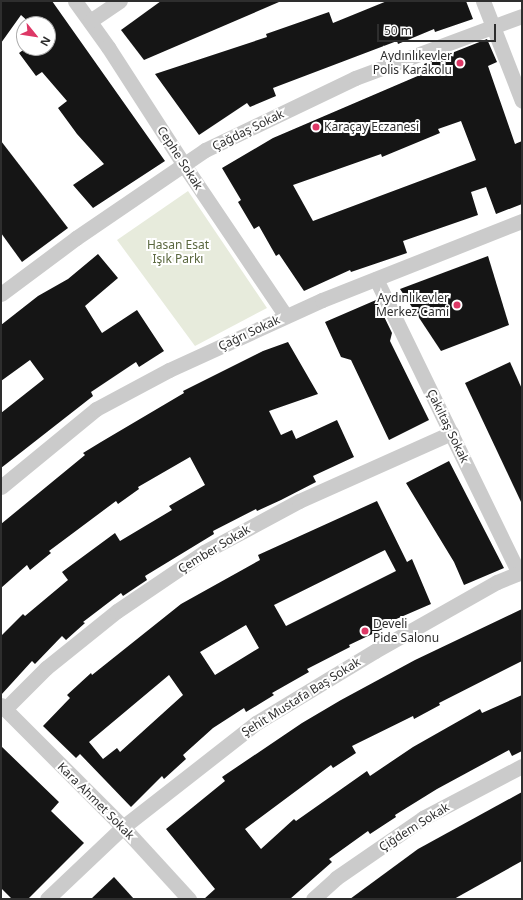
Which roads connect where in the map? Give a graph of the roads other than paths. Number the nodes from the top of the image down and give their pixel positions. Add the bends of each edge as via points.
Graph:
1 (74, 1) edge
2 (120, 1) edge
3 (483, 1) edge
4 (522, 16) edge
5 (90, 21) junction
6 (493, 27) junction
7 (522, 101) edge
8 (184, 165) junction
9 (522, 221) edge
10 (376, 279) junction
11 (3, 289) edge
12 (286, 316) junction
13 (451, 433) junction
14 (1, 487) edge
15 (521, 572) edge
16 (3, 707) edge
17 (522, 766) edge
18 (123, 827) junction
19 (47, 899) edge
20 (188, 899) edge
21 (313, 899) edge

1 - 5 street, Cephe Sokak
2 - 5 street
3 - 6 street
4 - 6 street, Çağdaş Sokak
5 - 8 street, Cephe Sokak
6 - 7 street
6 - 8 street, Çağdaş Sokak via 355,78 204,150
8 - 11 street, Çağdaş Sokak
8 - 12 street, Cephe Sokak
9 - 10 street, Çağrı Sokak
10 - 12 street, Çağrı Sokak
10 - 13 street, Çakıltaş Sokak
12 - 14 street, Çağrı Sokak via 169,370 96,409 22,467
13 - 15 street, Çakıltaş Sokak
13 - 16 street, Çember Sokak via 299,501 204,552 117,611 46,668
15 - 18 street, Şehit Mustafa Baş Sokak via 497,582 382,647 256,723
16 - 18 street, Kara Ahmet Sokak
17 - 21 street, Çiğdem Sokak via 423,818 336,878
18 - 19 street, Şehit Mustafa Baş Sokak
18 - 20 street, Kara Ahmet Sokak

